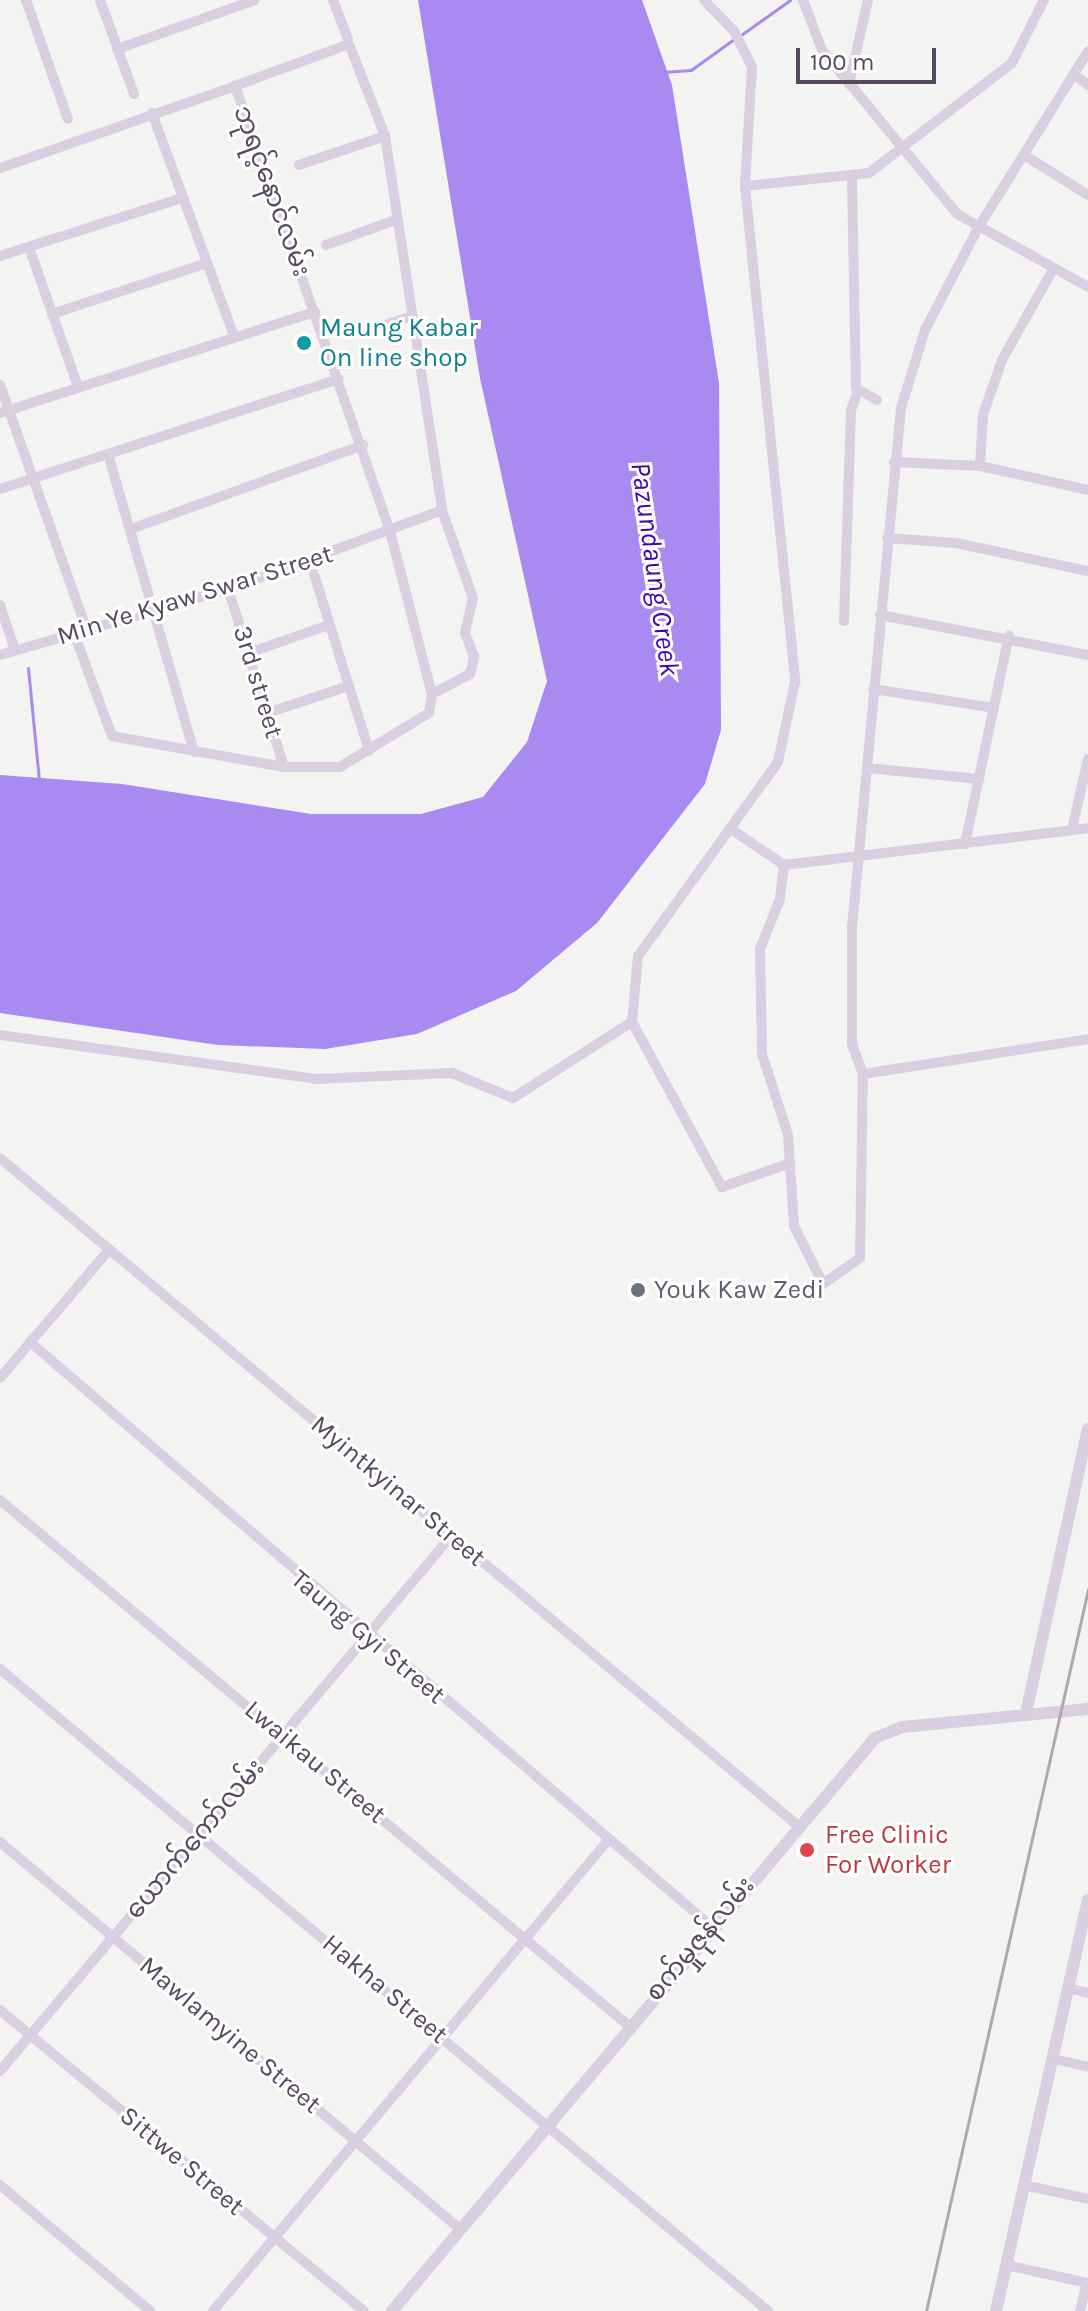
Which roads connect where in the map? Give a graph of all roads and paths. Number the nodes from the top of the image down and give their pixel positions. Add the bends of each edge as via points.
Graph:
1 (26, 0) edge
2 (100, 0) edge
3 (255, 0) edge
4 (333, 0) edge
5 (704, 0) edge
6 (803, 0) edge
7 (868, 0) edge
8 (1044, 0) edge
9 (348, 41) junction
10 (117, 49) junction
11 (1088, 51) edge
12 (1076, 76) junction
13 (849, 84) junction
14 (1088, 85) edge
15 (235, 86) junction
16 (134, 94) dead end
17 (152, 113) junction
18 (68, 119) dead end
19 (385, 136) junction
20 (902, 148) junction
21 (1024, 155) junction
22 (299, 165) dead end
23 (0, 168) edge
24 (852, 180) junction
25 (745, 186) junction
26 (1088, 195) edge
27 (182, 198) junction
28 (396, 220) junction
29 (978, 228) junction
30 (326, 245) dead end
31 (29, 247) junction
32 (0, 256) edge
33 (207, 263) junction
34 (1051, 273) junction
35 (1088, 287) edge
36 (315, 312) junction
37 (52, 314) junction
38 (412, 316) junction
39 (364, 332) dead end
40 (234, 336) junction
41 (339, 379) junction
42 (0, 385) edge
43 (78, 387) junction
44 (858, 391) junction
45 (877, 400) dead end
46 (5, 412) edge
47 (363, 445) junction
48 (108, 454) junction
49 (894, 462) junction
50 (980, 466) junction
51 (36, 478) junction
52 (0, 489) edge
53 (1088, 490) edge
54 (442, 510) junction
55 (131, 529) junction
56 (390, 531) junction
57 (887, 538) junction
58 (1088, 571) edge
59 (314, 574) dead end
60 (231, 598) dead end
61 (0, 605) edge
62 (156, 610) junction
63 (880, 615) junction
64 (844, 621) dead end
65 (329, 625) junction
66 (86, 628) junction
67 (74, 633) junction
68 (1009, 636) junction
69 (15, 650) junction
70 (248, 653) junction
71 (0, 655) edge
72 (1088, 655) edge
73 (348, 686) junction
74 (873, 689) junction
75 (432, 694) junction
76 (994, 708) junction
77 (267, 713) junction
78 (369, 751) junction
79 (194, 752) junction
80 (1088, 759) edge
81 (284, 767) junction
82 (867, 768) junction
83 (979, 779) junction
84 (1088, 828) edge
85 (731, 829) junction
86 (1072, 829) junction
87 (965, 844) junction
88 (860, 861) junction
89 (784, 865) junction
90 (632, 1022) junction
91 (0, 1035) edge
92 (1088, 1039) edge
93 (863, 1074) junction
94 (0, 1158) edge
95 (791, 1163) junction
96 (109, 1250) junction
97 (30, 1342) junction
98 (0, 1378) edge
99 (1088, 1429) edge
100 (0, 1500) edge
101 (452, 1535) junction
102 (365, 1636) junction
103 (0, 1669) edge
104 (1088, 1709) edge
105 (1026, 1713) junction
106 (284, 1734) junction
107 (796, 1824) junction
108 (198, 1835) junction
109 (609, 1839) junction
110 (0, 1842) edge
111 (1088, 1900) edge
112 (711, 1926) junction
113 (112, 1936) junction
114 (525, 1939) junction
115 (1069, 1988) junction
116 (1088, 1993) edge
117 (0, 2010) edge
118 (628, 2025) junction
119 (31, 2035) junction
120 (442, 2037) junction
121 (1054, 2059) junction
122 (1088, 2067) edge
123 (0, 2071) edge
124 (547, 2123) junction
125 (355, 2140) junction
126 (0, 2185) edge
127 (1024, 2185) junction
128 (1088, 2199) edge
129 (460, 2229) junction
130 (276, 2238) junction
131 (1006, 2265) junction
132 (1087, 2283) edge
133 (750, 2297) junction
134 (150, 2311) edge
135 (213, 2311) edge
136 (364, 2311) edge
137 (392, 2311) edge
138 (747, 2311) edge
139 (768, 2311) edge
140 (996, 2311) edge
141 (1080, 2311) edge

1 - 18 street
2 - 10 street
3 - 10 street
4 - 9 street
5 - 25 street via 738,36 753,83
6 - 13 street via 810,31
7 - 13 street
8 - 20 street via 1012,63
9 - 15 street
9 - 19 street
10 - 16 street
11 - 12 street
12 - 14 street
12 - 21 street
13 - 20 street
15 - 17 street, ဘုရင့်နောင်လမ်း
15 - 36 street, ဘုရင့်နောင်လမ်း
17 - 23 street, ဘုရင့်နောင်လမ်း
17 - 27 street
19 - 22 street
19 - 28 street
20 - 24 street
20 - 29 street
21 - 26 street
21 - 29 street
24 - 25 street
24 - 44 street
25 - 85 street via 795,682 778,762
27 - 31 street
27 - 33 street
28 - 30 street
28 - 38 street
29 - 34 street
29 - 49 street via 910,368
31 - 32 street
31 - 37 street
33 - 37 street
33 - 40 street
34 - 35 street
34 - 50 street via 1002,360 983,415
36 - 40 street
36 - 41 street, ဘုရင့်နောင်လမ်း
37 - 43 street
38 - 39 street
38 - 54 street
40 - 43 street
41 - 47 street, ဘုရင့်နောင်လမ်း
41 - 48 street
42 - 46 street
43 - 46 street
44 - 45 street
44 - 64 street via 851,410
46 - 51 street
47 - 55 street
47 - 56 street, ဘုရင့်နောင်လမ်း
48 - 51 street
48 - 55 street
49 - 50 street
49 - 57 street
50 - 53 street
51 - 52 street
51 - 66 street
54 - 56 street, Min Ye Kyaw Swar Street
54 - 75 street via 473,598 465,636 474,657 467,677
55 - 62 street
56 - 62 street, Min Ye Kyaw Swar Street
56 - 75 street, ဘုရင့်နောင်လမ်း
57 - 58 street via 956,543
57 - 63 street
59 - 65 street
60 - 70 street, 3rd street
61 - 69 street
62 - 66 street, Min Ye Kyaw Swar Street
62 - 79 street
63 - 68 street
63 - 74 street
65 - 70 street
65 - 73 street
66 - 67 street, Min Ye Kyaw Swar Street
67 - 69 street, Min Ye Kyaw Swar Street
67 - 79 street via 108,734
68 - 72 street
68 - 76 street
69 - 71 street, Min Ye Kyaw Swar Street
70 - 77 street, 3rd street
73 - 77 street
73 - 78 street
74 - 76 street
74 - 82 street
75 - 78 street via 429,713
76 - 83 street
77 - 81 street, 3rd street
78 - 81 street via 340,767
79 - 81 street
80 - 86 street
82 - 83 street
82 - 88 street
83 - 87 street
84 - 86 street
85 - 89 street
85 - 90 street via 638,956
86 - 87 street
87 - 88 street
88 - 89 street
88 - 93 street via 852,1044
89 - 95 street via 758,970 765,1077
90 - 91 street via 513,1098 452,1073 316,1079
90 - 95 street via 722,1187
92 - 93 street
93 - 95 street via 860,1258 823,1284 794,1226
94 - 96 street, Myintkyinar Street
96 - 97 street
96 - 101 street, Myintkyinar Street
97 - 98 street
97 - 102 street, Taung Gyi Street
99 - 105 street
100 - 106 street, Lwaikau Street
101 - 102 street, ယောက်ကော်လမ်း
101 - 107 street, Myintkyinar Street
102 - 106 street, ယောက်ကော်လမ်း
102 - 109 street, Taung Gyi Street
103 - 108 street, Hakha Street
104 - 105 street, စက်မှုဇုန်လမ်း
105 - 107 street, စက်မှုဇုန်လမ်း via 886,1731
106 - 108 street, ယောက်ကော်လမ်း
106 - 114 street, Lwaikau Street
107 - 112 street, စက်မှုဇုန်လမ်း
108 - 113 street, ယောက်ကော်လမ်း
108 - 120 street, Hakha Street
109 - 112 street, Taung Gyi Street
109 - 114 street
110 - 113 street, Mawlamyine Street
111 - 115 street
112 - 118 street, စက်မှုဇုန်လမ်း
113 - 119 street, ယောက်ကော်လမ်း
113 - 125 street, Mawlamyine Street
114 - 118 street, Lwaikau Street
114 - 120 street
115 - 116 street
115 - 121 street
117 - 119 street, Sittwe Street
118 - 124 street, စက်မှုဇုန်လမ်း
119 - 123 street, ယောက်ကော်လမ်း
119 - 130 street, Sittwe Street
120 - 124 street, Hakha Street
120 - 125 street
121 - 122 street
121 - 127 street
124 - 129 street, စက်မှုဇုန်လမ်း
124 - 133 street, Hakha Street
125 - 129 street, Mawlamyine Street
125 - 130 street
126 - 134 street
127 - 128 street
127 - 131 street
129 - 137 street, စက်မှုဇုန်လမ်း
130 - 135 street
130 - 136 street, Sittwe Street
131 - 132 street
131 - 140 street
132 - 141 street
133 - 138 street
133 - 139 street, Hakha Street

